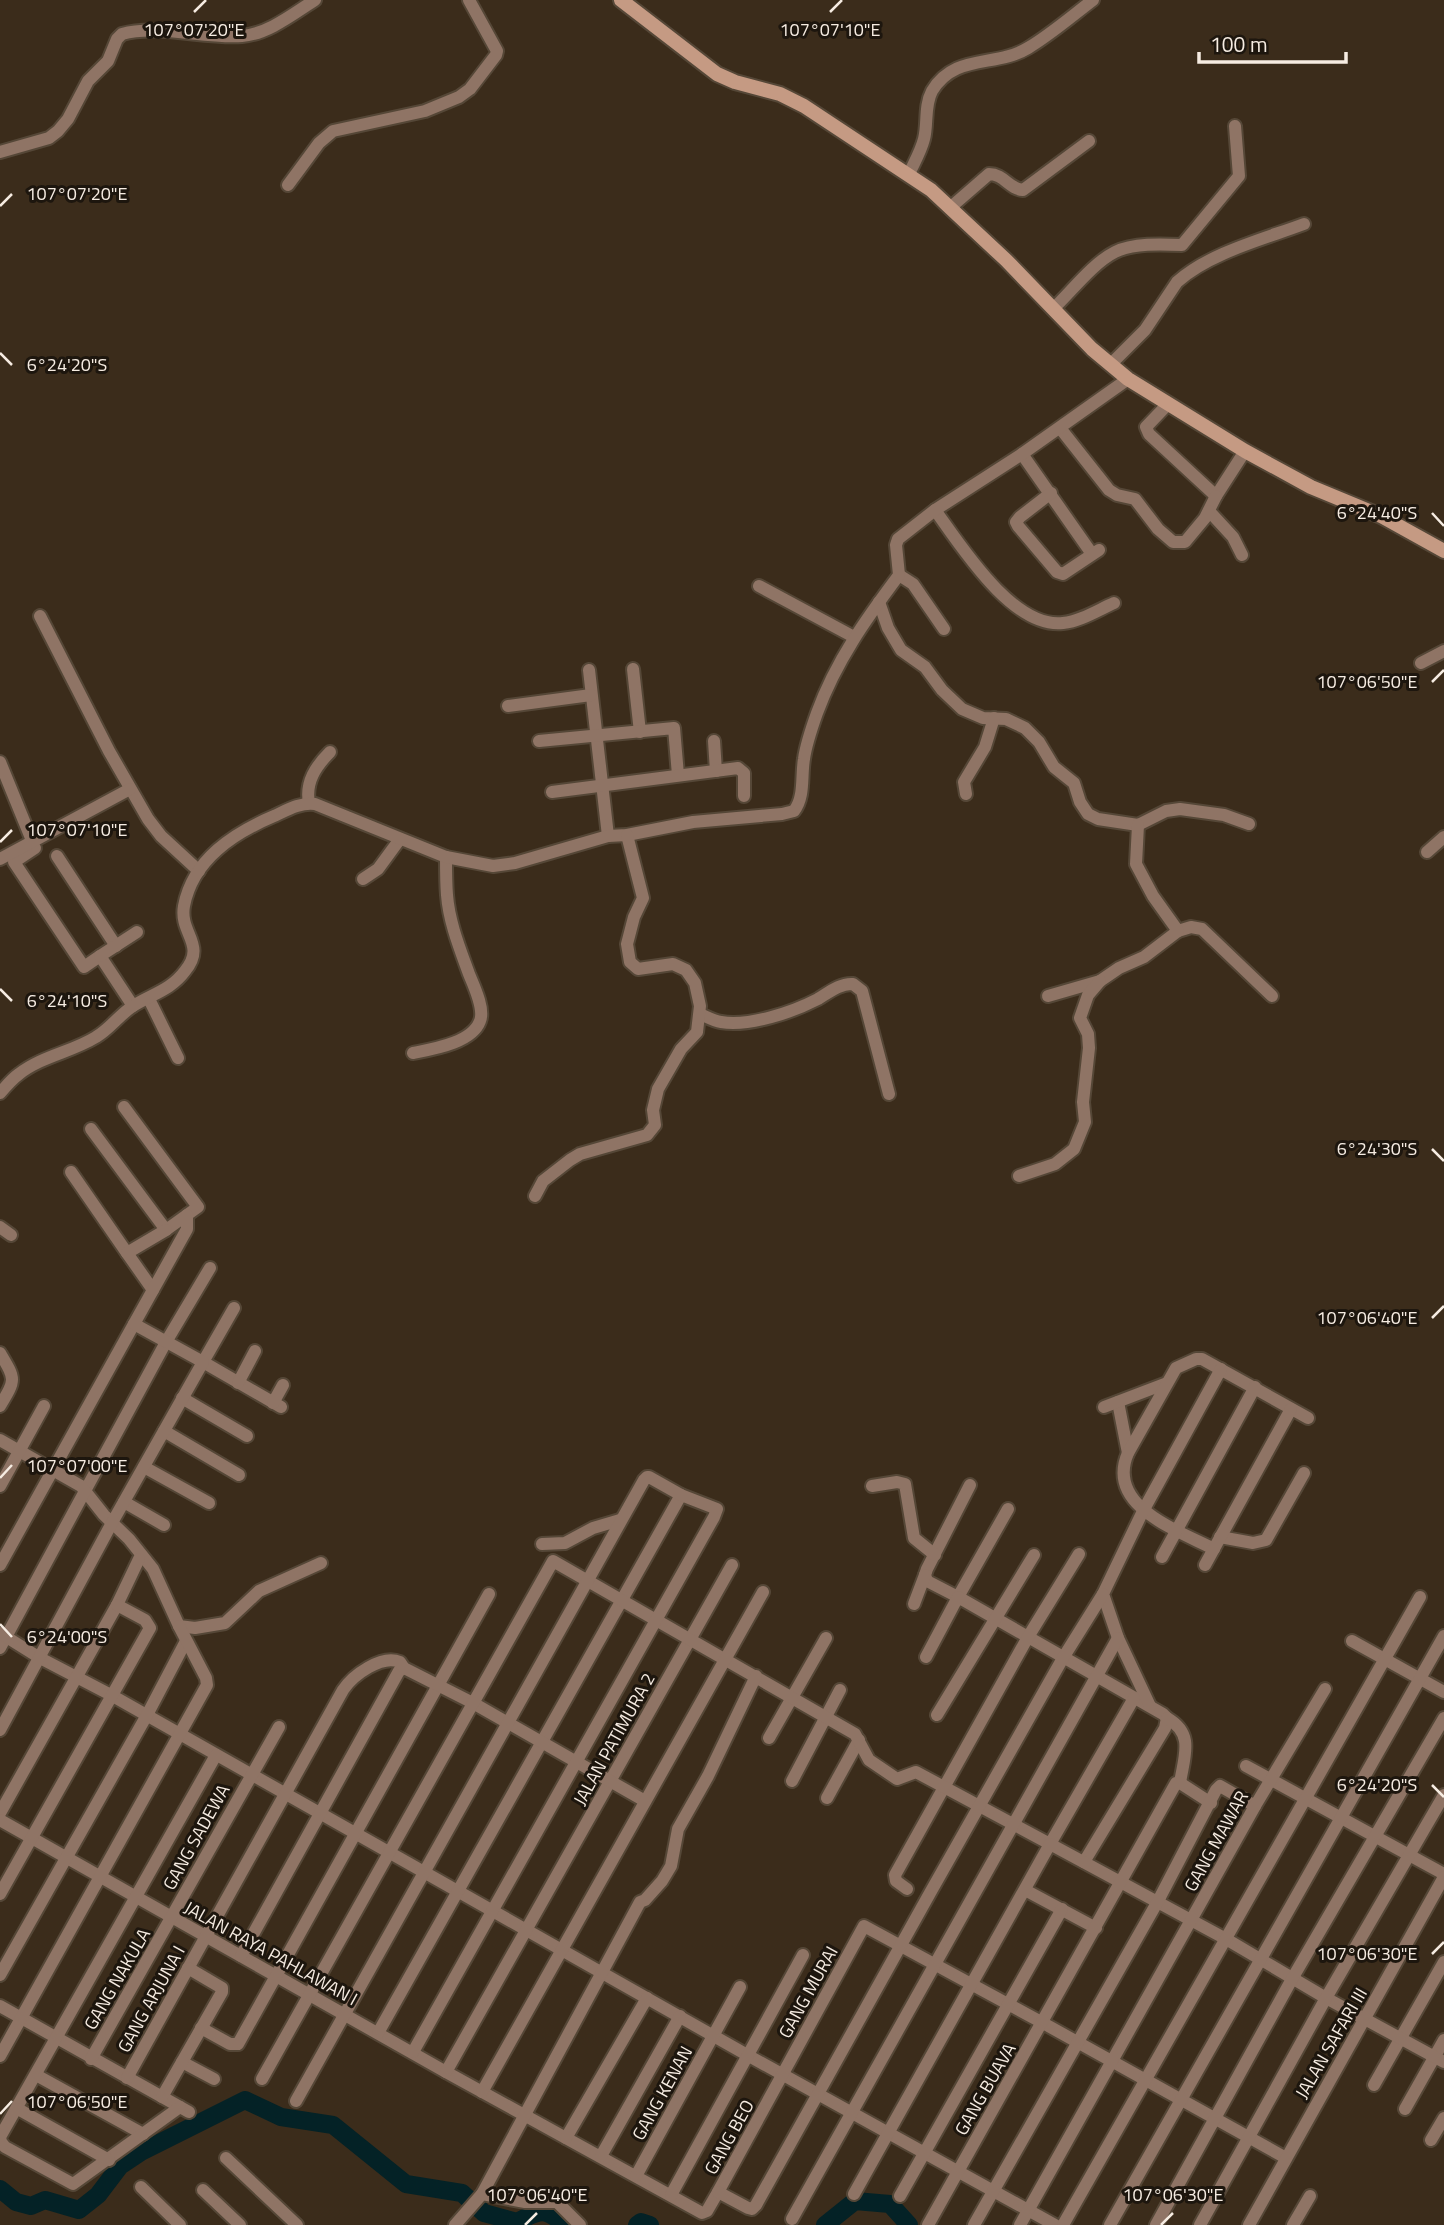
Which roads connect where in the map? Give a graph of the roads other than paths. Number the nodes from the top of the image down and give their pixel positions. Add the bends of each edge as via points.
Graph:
1 (315, 0) edge
2 (470, 0) edge
3 (621, 0) edge
4 (1093, 0) edge
5 (1235, 126) dead end
6 (1089, 141) dead end
7 (0, 152) edge
8 (909, 174) junction
9 (288, 185) dead end
10 (951, 206) junction
11 (1304, 224) dead end
12 (1053, 309) junction
13 (1116, 358) junction
14 (1128, 379) junction
15 (1168, 404) junction
16 (1060, 428) junction
17 (1245, 451) junction
18 (1022, 454) junction
19 (1051, 493) junction
20 (1216, 496) junction
21 (935, 510) junction
22 (1209, 511) junction
23 (1444, 551) edge
24 (1242, 555) dead end
25 (900, 575) junction
26 (759, 586) dead end
27 (879, 602) junction
28 (1114, 603) dead end
29 (40, 616) dead end
30 (944, 629) dead end
31 (854, 637) junction
32 (1444, 651) edge
33 (1421, 663) dead end
34 (633, 669) dead end
35 (589, 670) dead end
36 (592, 695) junction
37 (508, 706) dead end
38 (994, 718) junction
39 (640, 732) junction
40 (596, 737) junction
41 (538, 741) dead end
42 (714, 741) dead end
43 (330, 752) dead end
44 (0, 762) edge
45 (716, 771) junction
46 (678, 775) junction
47 (601, 786) junction
48 (130, 789) junction
49 (552, 792) dead end
50 (966, 794) dead end
51 (744, 796) dead end
52 (309, 803) junction
53 (1250, 824) dead end
54 (1138, 825) junction
55 (627, 835) junction
56 (608, 836) junction
57 (1444, 837) edge
58 (400, 839) junction
59 (34, 845) junction
60 (1427, 852) dead end
61 (57, 856) dead end
62 (446, 857) junction
63 (0, 859) edge
64 (199, 871) junction
65 (363, 879) dead end
66 (1178, 931) junction
67 (137, 932) dead end
68 (116, 946) junction
69 (100, 956) junction
70 (1100, 981) junction
71 (1048, 996) dead end
72 (1272, 996) dead end
73 (149, 999) junction
74 (133, 1006) junction
75 (700, 1014) junction
76 (413, 1053) dead end
77 (178, 1058) dead end
78 (0, 1093) edge
79 (889, 1094) dead end
80 (124, 1107) dead end
81 (91, 1129) dead end
82 (71, 1172) dead end
83 (1019, 1176) dead end
84 (535, 1196) dead end
85 (187, 1215) junction
86 (166, 1230) junction
87 (127, 1253) junction
88 (211, 1268) dead end
89 (153, 1290) junction
90 (233, 1308) dead end
91 (134, 1324) junction
92 (166, 1342) junction
93 (255, 1351) dead end
94 (0, 1353) edge
95 (203, 1362) junction
96 (1221, 1369) junction
97 (238, 1382) junction
98 (1167, 1383) junction
99 (283, 1385) dead end
100 (1255, 1387) junction
101 (183, 1398) junction
102 (1118, 1402) junction
103 (0, 1406) edge
104 (44, 1406) dead end
105 (1104, 1407) dead end
106 (1291, 1409) junction
107 (1308, 1418) dead end
108 (164, 1431) junction
109 (247, 1436) dead end
110 (0, 1440) edge
111 (20, 1451) junction
112 (1128, 1453) junction
113 (144, 1467) junction
114 (53, 1469) junction
115 (1304, 1473) dead end
116 (239, 1475) dead end
117 (970, 1485) dead end
118 (0, 1486) edge
119 (873, 1486) dead end
120 (85, 1491) junction
121 (681, 1495) junction
122 (124, 1502) junction
123 (209, 1503) dead end
124 (1008, 1509) dead end
125 (1143, 1511) junction
126 (621, 1520) junction
127 (113, 1521) junction
128 (164, 1525) dead end
129 (1178, 1531) junction
130 (1220, 1537) junction
131 (542, 1544) dead end
132 (1214, 1549) junction
133 (1079, 1554) dead end
134 (935, 1555) junction
135 (1034, 1555) dead end
136 (1162, 1557) dead end
137 (139, 1559) dead end
138 (321, 1563) dead end
139 (0, 1565) edge
140 (732, 1565) dead end
141 (1205, 1565) dead end
142 (925, 1575) junction
143 (587, 1579) junction
144 (763, 1592) dead end
145 (489, 1594) dead end
146 (1103, 1594) junction
147 (958, 1597) junction
148 (1420, 1597) dead end
149 (622, 1599) junction
150 (914, 1604) dead end
151 (117, 1605) junction
152 (995, 1618) junction
153 (657, 1619) junction
154 (179, 1626) junction
155 (1444, 1636) edge
156 (1028, 1637) junction
157 (691, 1638) junction
158 (826, 1638) dead end
159 (1118, 1638) junction
160 (2, 1639) edge
161 (186, 1641) junction
162 (1352, 1642) dead end
163 (926, 1657) dead end
164 (40, 1658) junction
165 (725, 1658) junction
166 (1063, 1658) junction
167 (1386, 1659) junction
168 (404, 1668) junction
169 (77, 1676) junction
170 (757, 1676) junction
171 (1097, 1677) junction
172 (1420, 1678) junction
173 (439, 1685) junction
174 (1325, 1689) dead end
175 (840, 1690) dead end
176 (1444, 1692) edge
177 (111, 1695) junction
178 (791, 1696) junction
179 (1134, 1698) junction
180 (473, 1703) junction
181 (1150, 1706) junction
182 (147, 1715) junction
183 (937, 1715) dead end
184 (825, 1716) junction
185 (1167, 1718) junction
186 (1444, 1718) edge
187 (507, 1723) junction
188 (279, 1727) dead end
189 (0, 1730) edge
190 (180, 1734) junction
191 (769, 1738) dead end
192 (859, 1740) junction
193 (542, 1743) junction
194 (216, 1755) junction
195 (576, 1762) junction
196 (1246, 1766) dead end
197 (251, 1774) junction
198 (610, 1780) junction
199 (1272, 1780) junction
200 (792, 1781) dead end
201 (1180, 1783) junction
202 (943, 1786) junction
203 (285, 1794) junction
204 (1444, 1795) edge
205 (827, 1798) dead end
206 (1306, 1799) junction
207 (645, 1801) junction
208 (1211, 1803) junction
209 (980, 1806) junction
210 (1255, 1806) junction
211 (0, 1813) edge
212 (320, 1814) junction
213 (1341, 1818) junction
214 (0, 1820) edge
215 (1015, 1825) junction
216 (355, 1833) junction
217 (1374, 1835) junction
218 (31, 1838) junction
219 (1050, 1844) junction
220 (389, 1853) junction
221 (1408, 1855) junction
222 (66, 1856) junction
223 (1084, 1862) junction
224 (424, 1873) junction
225 (100, 1875) junction
226 (1444, 1876) edge
227 (1121, 1883) junction
228 (907, 1889) dead end
229 (1025, 1890) junction
230 (458, 1892) junction
231 (0, 1894) edge
232 (136, 1897) junction
233 (1158, 1901) junction
234 (1062, 1909) junction
235 (493, 1911) junction
236 (172, 1917) junction
237 (1192, 1920) junction
238 (1096, 1928) junction
239 (526, 1930) junction
240 (205, 1936) junction
241 (1226, 1939) junction
242 (901, 1946) junction
243 (562, 1950) junction
244 (803, 1955) dead end
245 (241, 1956) junction
246 (1259, 1959) junction
247 (1444, 1962) edge
248 (935, 1964) junction
249 (188, 1968) junction
250 (604, 1973) junction
251 (0, 1975) edge
252 (274, 1975) junction
253 (1292, 1979) junction
254 (971, 1984) junction
255 (740, 1987) dead end
256 (310, 1994) junction
257 (647, 1998) junction
258 (1326, 1998) junction
259 (1008, 2004) junction
260 (0, 2006) edge
261 (344, 2014) junction
262 (680, 2016) junction
263 (21, 2018) junction
264 (1365, 2020) junction
265 (1043, 2022) junction
266 (201, 2028) junction
267 (378, 2033) junction
268 (713, 2035) junction
269 (56, 2038) junction
270 (1401, 2039) junction
271 (1444, 2040) edge
272 (1077, 2042) junction
273 (413, 2052) junction
274 (0, 2056) edge
275 (749, 2056) junction
276 (91, 2059) junction
277 (1439, 2060) edge
278 (1112, 2061) junction
279 (182, 2062) junction
280 (446, 2072) junction
281 (783, 2074) junction
282 (36, 2075) junction
283 (127, 2078) junction
284 (214, 2079) dead end
285 (262, 2079) dead end
286 (1146, 2081) junction
287 (1374, 2085) dead end
288 (482, 2092) junction
289 (817, 2093) junction
290 (162, 2097) junction
291 (1180, 2100) junction
292 (296, 2101) dead end
293 (1405, 2109) dead end
294 (853, 2112) junction
295 (10, 2114) edge
296 (525, 2115) junction
297 (1444, 2118) edge
298 (1215, 2119) junction
299 (888, 2131) junction
300 (144, 2134) junction
301 (566, 2138) junction
302 (1249, 2138) junction
303 (1431, 2140) dead end
304 (925, 2152) junction
305 (601, 2156) junction
306 (226, 2158) dead end
307 (1286, 2158) junction
308 (109, 2160) junction
309 (638, 2172) junction
310 (958, 2172) junction
311 (141, 2187) dead end
312 (203, 2190) dead end
313 (718, 2192) junction
314 (993, 2192) junction
315 (854, 2194) dead end
316 (671, 2195) junction
317 (480, 2196) junction
318 (900, 2196) dead end
319 (1310, 2196) dead end
320 (1028, 2210) junction
321 (702, 2213) joint
322 (792, 2219) dead end
323 (180, 2225) edge
324 (240, 2225) edge
325 (297, 2225) edge
326 (455, 2225) edge
327 (580, 2225) edge
328 (929, 2225) edge
329 (974, 2225) edge
330 (1020, 2225) edge
331 (1055, 2225) edge
332 (1063, 2225) edge
333 (1110, 2225) edge
334 (1156, 2225) edge
335 (1200, 2225) edge
336 (1249, 2225) edge
337 (1293, 2225) edge

1 - 7 street via 261,32 242,36 122,34 58,131 49,138
2 - 9 street via 497,51 470,89 425,111 333,131
3 - 8 street via 717,74 789,97
4 - 8 street via 1029,48 973,61 950,72 929,97 923,143
5 - 12 street via 1239,176 1181,244 1116,252
6 - 10 street via 1023,190 989,174
8 - 10 street
10 - 12 street
11 - 13 street via 1215,258 1184,275 1145,330
12 - 13 street
13 - 14 street
14 - 15 street
14 - 16 street
15 - 17 street
15 - 20 street via 1149,423 1149,434
16 - 18 street
16 - 22 street via 1109,490 1135,499 1173,542 1185,542
17 - 20 street
17 - 23 street
18 - 19 street
18 - 21 street
19 - 19 street via 1096,552 1063,574 1016,522
20 - 22 street
21 - 25 street via 898,539
21 - 28 street via 1001,595 1035,619 1065,623
22 - 24 street via 1233,537
25 - 27 street
25 - 30 street via 914,584
26 - 31 street
27 - 31 street
27 - 38 street via 901,650 925,667 961,709
29 - 48 street
31 - 55 street via 816,715 804,758 801,798 794,811
32 - 33 street
34 - 39 street
35 - 36 street
36 - 37 street
36 - 40 street
38 - 50 street via 985,747 964,782
38 - 54 street via 1016,722 1033,735 1054,767 1074,783 1088,814
39 - 40 street
39 - 46 street via 676,729
40 - 41 street
40 - 47 street
42 - 45 street
43 - 52 street via 310,780
44 - 59 street
45 - 46 street
45 - 51 street via 742,770
46 - 47 street
47 - 49 street
47 - 56 street
48 - 59 street
48 - 64 street via 161,836
52 - 58 street
52 - 64 street via 229,839
53 - 54 street via 1180,809
54 - 66 street via 1136,864
55 - 56 street
55 - 75 street via 643,898 627,944 630,962 638,969 673,964 686,970 695,983
56 - 62 street via 493,866
57 - 60 street
58 - 62 street
58 - 65 street via 378,869
59 - 63 street
59 - 69 street via 14,862 84,967
61 - 68 street
62 - 76 street via 451,920 481,1017 471,1032 454,1042
64 - 73 street via 184,907 184,920 195,946 191,963 175,983
66 - 70 street via 1144,957
66 - 72 street via 1202,929
67 - 68 street
68 - 69 street
69 - 74 street
70 - 71 street
70 - 83 street via 1088,995 1080,1018 1089,1048 1085,1122 1074,1149 1055,1164
73 - 74 street
73 - 77 street
74 - 78 street via 97,1037 27,1069
75 - 79 street via 720,1022 741,1023 781,1014 853,984 862,991
75 - 84 street via 697,1032 681,1049 658,1089 653,1129 580,1154 543,1181
80 - 85 street via 198,1207
81 - 86 street
82 - 87 street
85 - 86 street
85 - 89 street via 187,1228
86 - 87 street
87 - 89 street
88 - 92 street
89 - 91 street
90 - 95 street
91 - 92 street
91 - 114 street
92 - 95 street
92 - 120 street
93 - 97 street
94 - 103 street via 12,1372 13,1384
95 - 97 street
95 - 101 street
96 - 98 street via 1196,1359 1176,1368
96 - 100 street
96 - 125 street
97 - 99 street via 277,1405
98 - 102 street
98 - 112 street
100 - 106 street
100 - 129 street
101 - 108 street
101 - 109 street
102 - 105 street
102 - 112 street
104 - 111 street
106 - 107 street
106 - 130 street
108 - 113 street
108 - 116 street
110 - 111 street
111 - 114 street
111 - 118 street
112 - 125 street via 1122,1475
113 - 122 street
113 - 123 street
114 - 120 street
114 - 139 street
115 - 130 street via 1266,1540 1253,1543
117 - 134 street
119 - 134 street via 905,1485 914,1538
120 - 127 street
120 - 160 street
121 - 126 street via 647,1476
121 - 149 street
121 - 153 street via 717,1509
122 - 127 street
122 - 128 street
124 - 147 street
125 - 129 street
125 - 146 street
126 - 131 street via 593,1528 565,1544
126 - 143 street
127 - 154 street via 153,1570
127 - 164 street
129 - 132 street
129 - 136 street
130 - 132 street
132 - 141 street
133 - 156 street
134 - 142 street
135 - 152 street
137 - 151 street
138 - 154 street via 258,1591 225,1623
140 - 157 street, JALAN PATIMURA 2
142 - 147 street via 927,1581
142 - 150 street
143 - 149 street
143 - 180 street via 553,1561
143 - 187 street
144 - 165 street
145 - 173 street
146 - 159 street
146 - 166 street
147 - 152 street
147 - 163 street
148 - 167 street
149 - 153 street
149 - 193 street
151 - 169 street
151 - 177 street via 145,1620 150,1628
152 - 156 street
152 - 183 street
153 - 157 street
153 - 195 street
154 - 161 street
155 - 172 street
156 - 166 street
156 - 202 street
157 - 165 street
157 - 198 street, JALAN PATIMURA 2
158 - 178 street
159 - 171 street
159 - 181 street
160 - 164 street
161 - 182 street
161 - 190 street via 208,1682
162 - 167 street
164 - 169 street
164 - 189 street
165 - 170 street
165 - 207 street
166 - 171 street
166 - 209 street
167 - 172 street
167 - 206 street
168 - 173 street
168 - 203 street, GANG ARJUNA I via 400,1662 388,1660 346,1685
168 - 212 street
169 - 177 street
169 - 211 street
170 - 178 street
170 - 250 street via 678,1829 671,1866 640,1902
171 - 179 street
171 - 215 street
172 - 176 street
172 - 213 street
173 - 180 street
173 - 216 street
174 - 199 street, GANG MAWAR
175 - 184 street
177 - 182 street
177 - 218 street
178 - 184 street
178 - 191 street
179 - 181 street
179 - 219 street
180 - 187 street
180 - 220 street
181 - 185 street
182 - 190 street
182 - 222 street
184 - 192 street
184 - 200 street
185 - 201 street via 1186,1742
185 - 223 street
186 - 217 street
187 - 193 street
187 - 224 street
188 - 197 street, GANG SADEWA
190 - 194 street
190 - 225 street
192 - 202 street via 869,1760 898,1779 916,1772
192 - 205 street
193 - 195 street
193 - 230 street
194 - 197 street
194 - 232 street
195 - 198 street
195 - 235 street
196 - 199 street
197 - 203 street
197 - 236 street, GANG SADEWA
198 - 207 street
198 - 239 street, JALAN PATIMURA 2
199 - 206 street
199 - 210 street, GANG MAWAR
201 - 208 street
201 - 227 street, GANG BUAVA via 1173,1787
202 - 209 street
202 - 228 street via 895,1875
203 - 212 street
203 - 240 street, GANG ARJUNA I
204 - 221 street
206 - 213 street
206 - 241 street
207 - 243 street
208 - 210 street via 1220,1786
208 - 233 street
209 - 215 street
209 - 242 street
210 - 237 street, GANG MAWAR
212 - 216 street
212 - 245 street
213 - 217 street
213 - 246 street
214 - 218 street, JALAN RAYA PAHLAWAN I
215 - 219 street
215 - 248 street
216 - 220 street
216 - 252 street
217 - 221 street
217 - 253 street
218 - 222 street, JALAN RAYA PAHLAWAN I
218 - 231 street
219 - 223 street
219 - 229 street
220 - 224 street
220 - 256 street
221 - 226 street
221 - 258 street
222 - 225 street, JALAN RAYA PAHLAWAN I
222 - 251 street
223 - 227 street
224 - 230 street
224 - 261 street
225 - 232 street, JALAN RAYA PAHLAWAN I
225 - 263 street
226 - 264 street, JALAN SAFARI III
227 - 233 street
227 - 238 street, GANG BUAVA
229 - 234 street
229 - 254 street
230 - 235 street
230 - 267 street
232 - 236 street, JALAN RAYA PAHLAWAN I
232 - 269 street
233 - 237 street
233 - 272 street
234 - 238 street
234 - 259 street
235 - 239 street
235 - 273 street
236 - 240 street, JALAN RAYA PAHLAWAN I
236 - 276 street, GANG NAKULA
237 - 241 street
237 - 278 street, GANG MAWAR
238 - 265 street, GANG BUAVA
239 - 243 street
239 - 280 street, JALAN PATIMURA 2
240 - 245 street, JALAN RAYA PAHLAWAN I
240 - 249 street, GANG ARJUNA I
241 - 246 street
241 - 286 street
242 - 248 street
242 - 281 street, GANG MURAI via 864,1926
242 - 289 street
243 - 250 street
243 - 288 street
244 - 275 street
245 - 252 street, JALAN RAYA PAHLAWAN I
246 - 253 street
246 - 291 street
247 - 270 street
248 - 254 street
248 - 294 street
249 - 266 street via 222,1988
249 - 283 street, GANG ARJUNA I
250 - 257 street
250 - 296 street
252 - 256 street, JALAN RAYA PAHLAWAN I
252 - 266 street via 238,2044
253 - 258 street
253 - 298 street
254 - 259 street
254 - 299 street
255 - 268 street, GANG KENAN
256 - 261 street, JALAN RAYA PAHLAWAN I
256 - 285 street
257 - 262 street
257 - 301 street
258 - 264 street
258 - 302 street
259 - 265 street
259 - 304 street
260 - 263 street
261 - 267 street, JALAN RAYA PAHLAWAN I
261 - 292 street
262 - 268 street
262 - 305 street
263 - 269 street
263 - 274 street
264 - 270 street
264 - 307 street, JALAN SAFARI III
265 - 272 street
265 - 310 street, GANG BUAVA
266 - 279 street
267 - 273 street, JALAN RAYA PAHLAWAN I
268 - 275 street
268 - 309 street, GANG KENAN
269 - 276 street
269 - 282 street
270 - 277 street
270 - 287 street
271 - 277 street
272 - 278 street
272 - 314 street
273 - 280 street, JALAN RAYA PAHLAWAN I
275 - 281 street
275 - 316 street
276 - 283 street
277 - 293 street
278 - 286 street
278 - 320 street, GANG MAWAR
279 - 284 street
279 - 290 street
280 - 288 street, JALAN RAYA PAHLAWAN I
281 - 289 street
281 - 313 street, GANG BEO
282 - 295 street
282 - 300 street
283 - 290 street
286 - 291 street
286 - 332 street
288 - 296 street, JALAN RAYA PAHLAWAN I
289 - 294 street
289 - 313 street via 752,2209
290 - 300 street via 185,2109
291 - 298 street
291 - 333 street
294 - 299 street
294 - 322 street
295 - 308 street
295 - 308 street via 0,2137 5,2147 69,2183 78,2182
296 - 301 street, JALAN RAYA PAHLAWAN I
296 - 317 street
297 - 303 street
298 - 302 street
298 - 334 street
299 - 304 street
299 - 315 street
300 - 308 street
301 - 305 street, JALAN RAYA PAHLAWAN I
302 - 307 street
302 - 335 street
304 - 310 street
304 - 318 street
305 - 309 street, JALAN RAYA PAHLAWAN I
306 - 325 street
307 - 336 street, JALAN SAFARI III
309 - 316 street, JALAN RAYA PAHLAWAN I
310 - 314 street
310 - 328 street, GANG BUAVA
311 - 323 street
312 - 324 street
313 - 321 street, GANG BEO
314 - 320 street
314 - 329 street
316 - 321 street, JALAN RAYA PAHLAWAN I
317 - 326 street
317 - 327 street via 557,2202
319 - 337 street
320 - 330 street, GANG MAWAR
320 - 331 street

